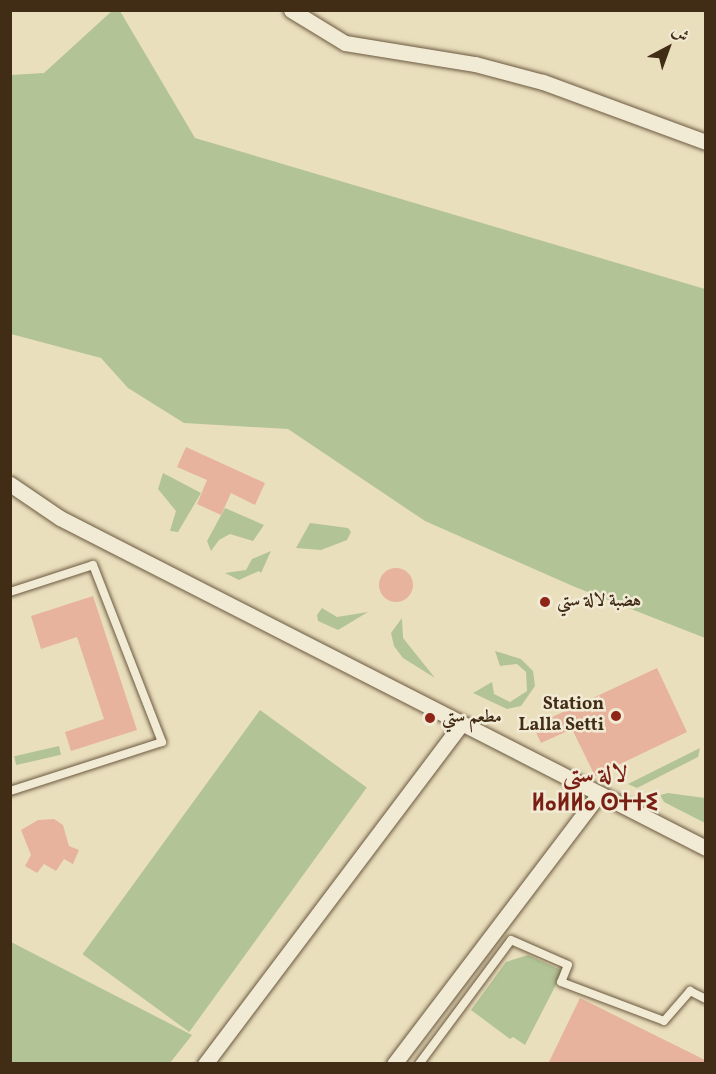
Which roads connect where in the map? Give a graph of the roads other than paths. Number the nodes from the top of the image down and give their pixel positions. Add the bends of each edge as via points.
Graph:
1 (291, 10) edge
2 (705, 142) edge
3 (10, 484) edge
4 (10, 592) edge
5 (461, 724) junction
6 (10, 791) edge
7 (600, 794) junction
8 (705, 848) edge
9 (705, 999) edge
10 (205, 1064) edge
11 (394, 1064) edge
12 (419, 1064) edge

1 - 2 street via 345,43 476,64 531,79
3 - 5 street via 60,518
4 - 6 lane via 93,565 162,742
5 - 7 street
5 - 10 street
7 - 8 street
7 - 11 street
9 - 12 lane via 690,991 664,1021 561,982 568,965 511,940

